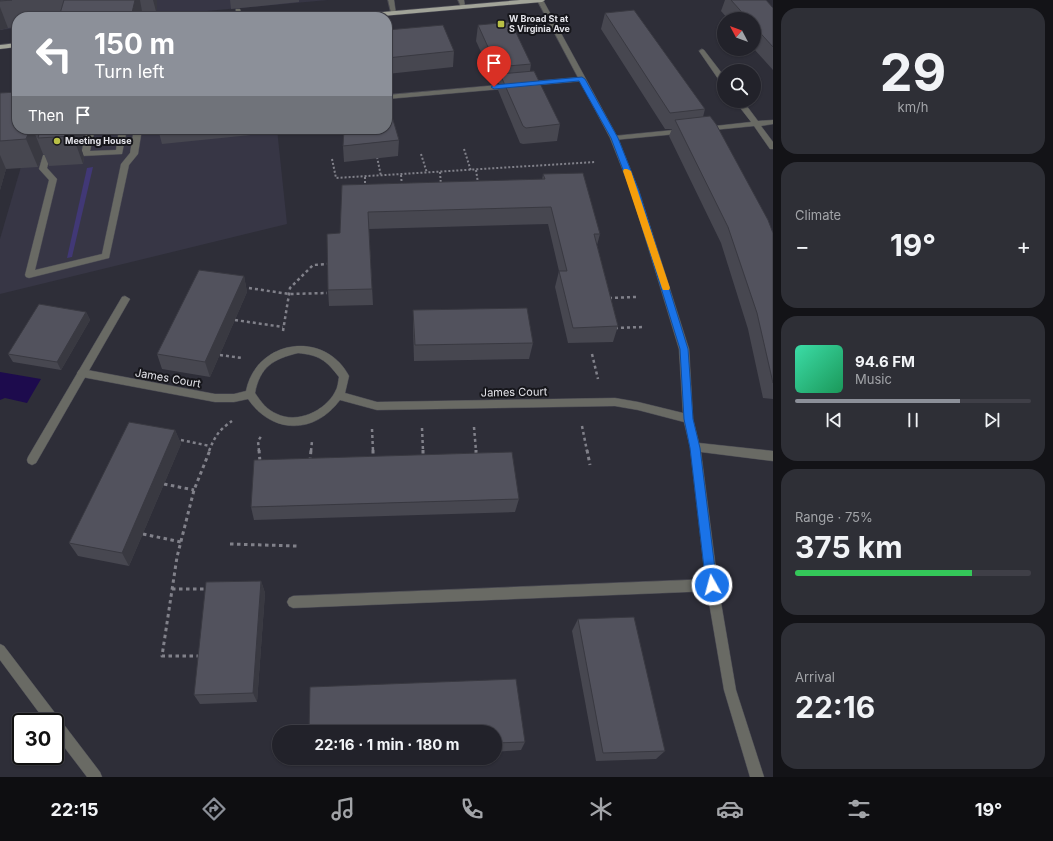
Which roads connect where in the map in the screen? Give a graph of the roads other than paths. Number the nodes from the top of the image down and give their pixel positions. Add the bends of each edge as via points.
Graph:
1 (391, 0) edge
2 (540, 0) edge
3 (462, 3) edge
4 (394, 12) joint
5 (12, 46) edge
6 (0, 47) edge
7 (702, 51) dead end
8 (717, 71) edge
9 (582, 79) junction
10 (392, 97) edge
11 (744, 108) edge
12 (773, 122) edge
13 (756, 124) junction
14 (90, 134) edge
15 (122, 134) edge
16 (137, 134) edge
17 (614, 138) junction
18 (773, 147) edge
19 (46, 157) edge
20 (125, 299) dead end
21 (82, 373) junction
22 (250, 394) junction
23 (339, 396) junction
24 (688, 419) junction
25 (695, 448) junction
26 (773, 456) edge
27 (32, 460) dead end
28 (712, 585) junction
29 (293, 602) dead end
30 (0, 650) edge
31 (47, 713) edge
32 (64, 736) edge
33 (95, 777) edge
34 (757, 777) edge

1 - 4 street
2 - 3 main road
2 - 9 street
3 - 4 main road
5 - 6 main road
7 - 8 street
9 - 10 street
9 - 17 street
11 - 13 street
12 - 13 street
13 - 17 street
13 - 18 street
14 - 15 street via 85,154 119,152
16 - 19 street via 134,154 125,164 106,256 28,275 53,179 43,169
17 - 24 street via 637,198 684,349
20 - 21 street
21 - 22 street, James Court via 215,398 234,398
21 - 27 street
22 - 23 street via 266,413 286,422 311,418 322,413
22 - 23 street via 252,380 261,365 276,355 298,349 313,350 328,356 344,376
23 - 24 street, James Court via 377,406 615,402
24 - 25 street
25 - 26 street
25 - 28 street
28 - 29 street
28 - 34 street via 730,690
30 - 31 street
32 - 33 street

